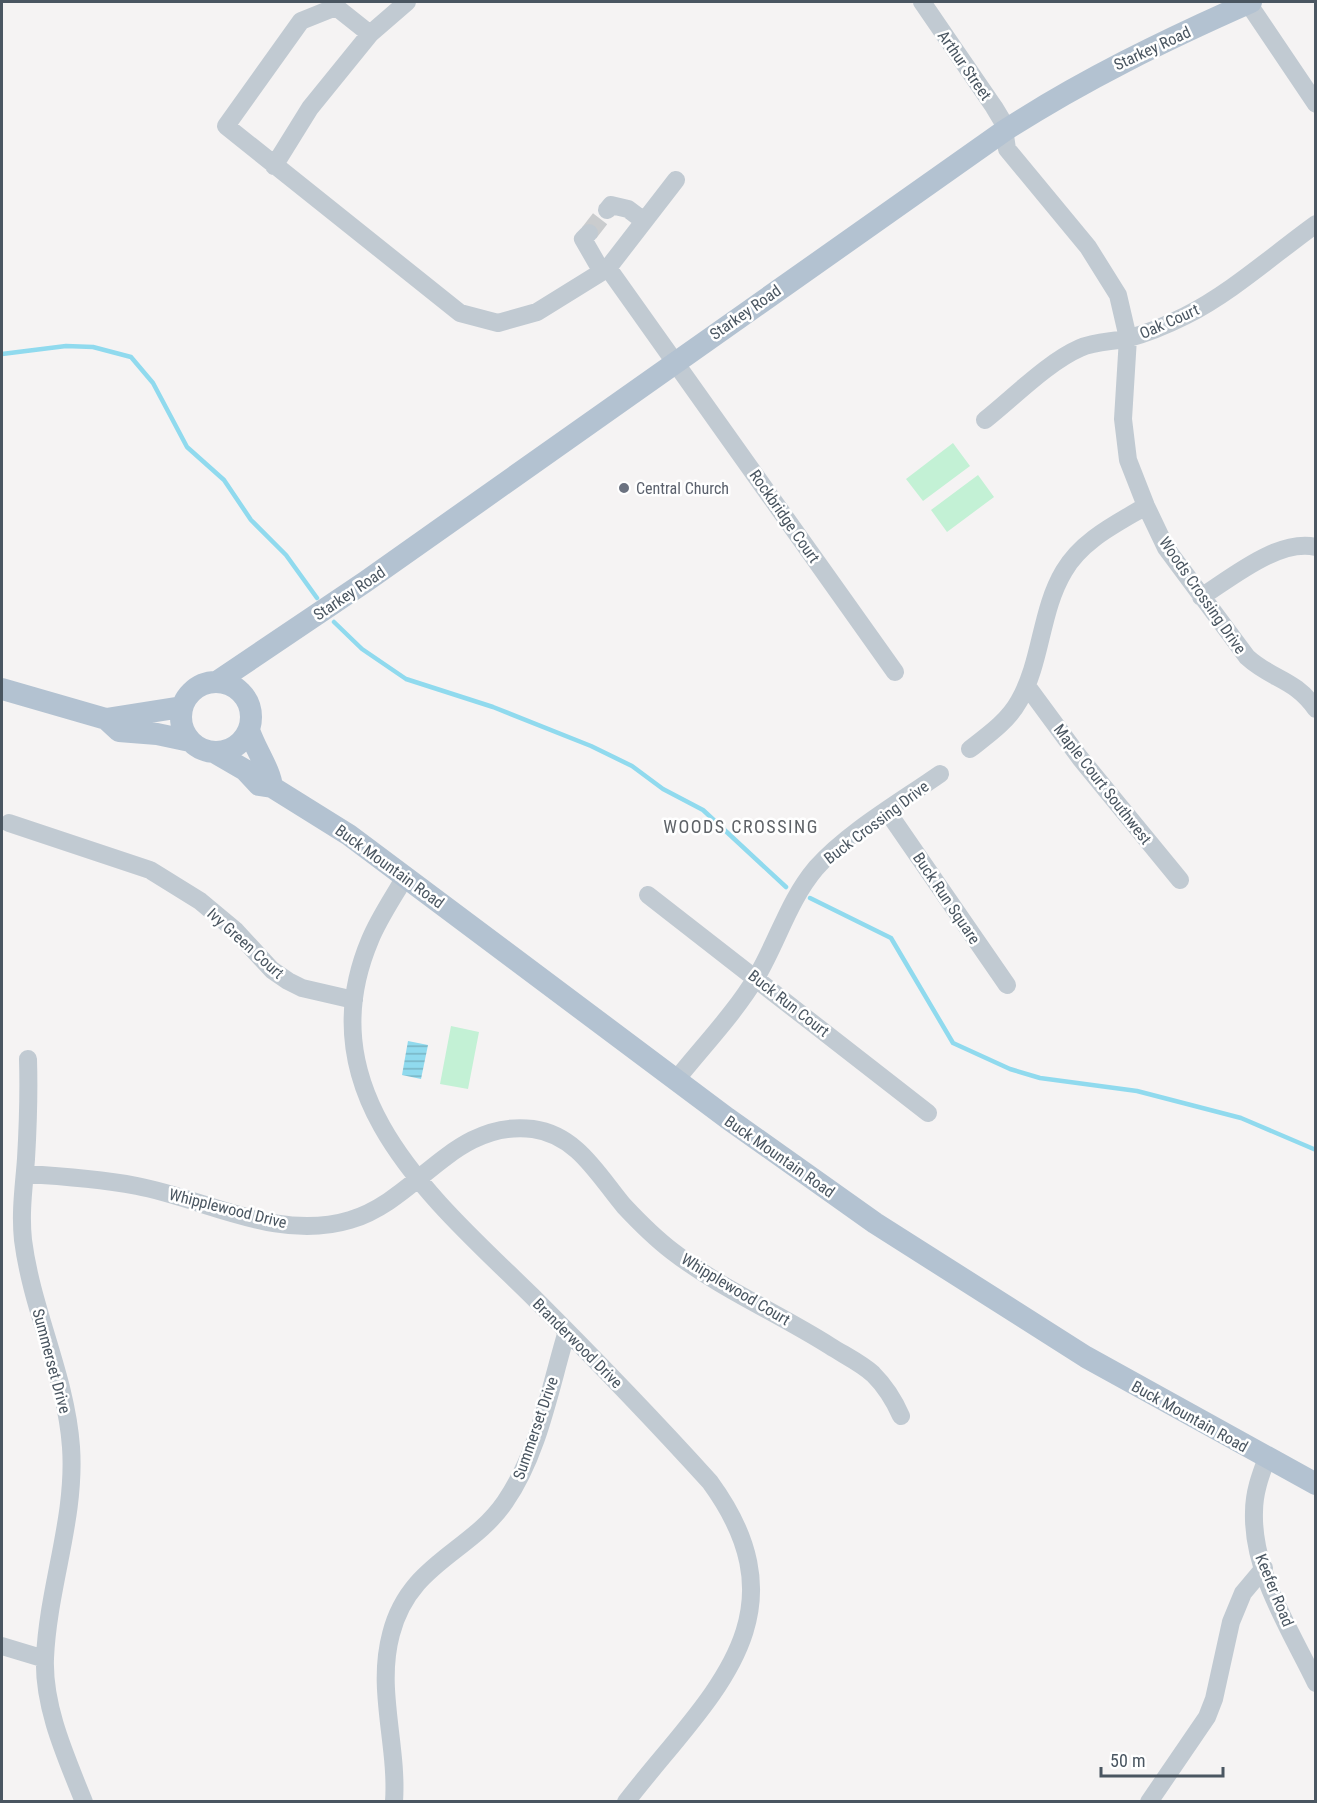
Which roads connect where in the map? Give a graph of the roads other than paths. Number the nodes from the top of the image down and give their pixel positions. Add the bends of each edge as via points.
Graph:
1 (407, 2) edge
2 (922, 2) edge
3 (1249, 2) edge
4 (370, 34) junction
5 (1316, 104) edge
6 (1004, 131) junction
7 (274, 166) junction
8 (676, 180) dead end
9 (607, 210) dead end
10 (644, 221) junction
11 (1316, 224) edge
12 (589, 232) dead end
13 (605, 270) junction
14 (1128, 338) junction
15 (676, 361) junction
16 (986, 420) dead end
17 (1146, 506) junction
18 (1316, 547) edge
19 (1201, 597) junction
20 (259, 654) junction
21 (895, 672) dead end
22 (218, 681) junction
23 (1027, 686) junction
24 (2, 689) edge
25 (247, 699) junction
26 (182, 707) junction
27 (1316, 709) edge
28 (106, 719) junction
29 (249, 730) junction
30 (190, 741) junction
31 (970, 749) dead end
32 (214, 752) junction
33 (940, 774) dead end
34 (272, 787) junction
35 (887, 811) junction
36 (9, 823) dead end
37 (405, 877) junction
38 (1180, 880) dead end
39 (648, 895) dead end
40 (756, 978) junction
41 (1007, 985) dead end
42 (354, 1000) junction
43 (28, 1059) dead end
44 (676, 1080) junction
45 (928, 1113) dead end
46 (25, 1174) junction
47 (418, 1178) junction
48 (567, 1331) junction
49 (902, 1416) dead end
50 (1267, 1458) junction
51 (1316, 1484) edge
52 (1264, 1568) junction
53 (2, 1646) edge
54 (45, 1659) junction
55 (1316, 1683) edge
56 (84, 1802) edge
57 (394, 1802) edge
58 (626, 1802) edge
59 (1149, 1802) edge

1 - 4 street
2 - 6 street, Arthur Street via 994,106
3 - 5 street
3 - 6 main road, Starkey Road via 1121,61
4 - 7 street via 310,108
4 - 7 street via 336,8 301,21 226,126
6 - 14 street, Woods Crossing Drive via 1007,149 1109,278 1125,317
6 - 15 main road, Starkey Road
7 - 13 street via 460,313 498,323 537,312
8 - 10 street
9 - 10 street via 611,205 627,209
10 - 13 street
11 - 14 street, Oak Court via 1208,303 1157,329
12 - 13 street, Rockbridge Court via 584,239
13 - 15 street, Rockbridge Court
14 - 16 street, Oak Court via 1107,340 1067,354
14 - 17 street, Woods Crossing Drive via 1123,419 1126,448
15 - 20 main road, Starkey Road
15 - 21 street, Rockbridge Court
17 - 19 street, Woods Crossing Drive via 1166,548
17 - 23 street via 1097,536 1064,571 1052,594
18 - 19 street via 1302,545 1279,551
19 - 27 street, Woods Crossing Drive via 1247,657 1259,668 1288,681
20 - 22 main road, Starkey Road
20 - 25 main road
22 - 25 main road via 240,690
22 - 26 main road via 195,687
23 - 31 street via 1005,720
23 - 38 street, Maple Court Southwest
24 - 28 main road
25 - 29 main road via 252,720
26 - 28 main road
26 - 30 main road via 182,725
28 - 30 main road via 119,731
29 - 32 main road via 235,747
29 - 34 main road via 271,776
30 - 32 main road
32 - 34 main road, Buck Mountain Road via 245,770 259,785
33 - 35 street, Buck Crossing Drive
34 - 37 main road, Buck Mountain Road via 349,835
35 - 40 street, Buck Crossing Drive via 812,873 791,904
35 - 41 street, Buck Run Square
36 - 42 street, Ivy Green Court via 150,870 200,901 288,981
37 - 42 street, Branderwood Drive via 370,940
37 - 44 main road, Buck Mountain Road
39 - 40 street, Buck Run Court
40 - 44 street, Buck Crossing Drive
40 - 45 street, Buck Run Court
42 - 47 street, Branderwood Drive via 353,1031 364,1091 391,1145
43 - 46 street, Summerset Drive
44 - 50 main road, Buck Mountain Road via 875,1223 1019,1316
46 - 47 street, Whipplewood Drive via 137,1186 248,1217 309,1227 331,1225 374,1210
46 - 54 street, Summerset Drive via 23,1241 44,1332 63,1389 71,1449 66,1525 49,1610
47 - 48 street, Branderwood Drive via 459,1225
47 - 49 street, Whipplewood Court via 477,1136 518,1128 556,1136 587,1159 642,1225 673,1251 871,1372
48 - 57 street, Summerset Drive via 533,1442 515,1486 491,1518 424,1575 399,1612 387,1654 385,1685 394,1753
48 - 58 street, Branderwood Drive via 710,1482 739,1531 749,1576 749,1612 731,1666
50 - 51 main road, Buck Mountain Road
50 - 52 street, Keefer Road via 1257,1484 1254,1510
52 - 55 street, Keefer Road
52 - 59 street via 1243,1593 1231,1622 1207,1717
53 - 54 street
54 - 56 street, Summerset Drive via 53,1714

